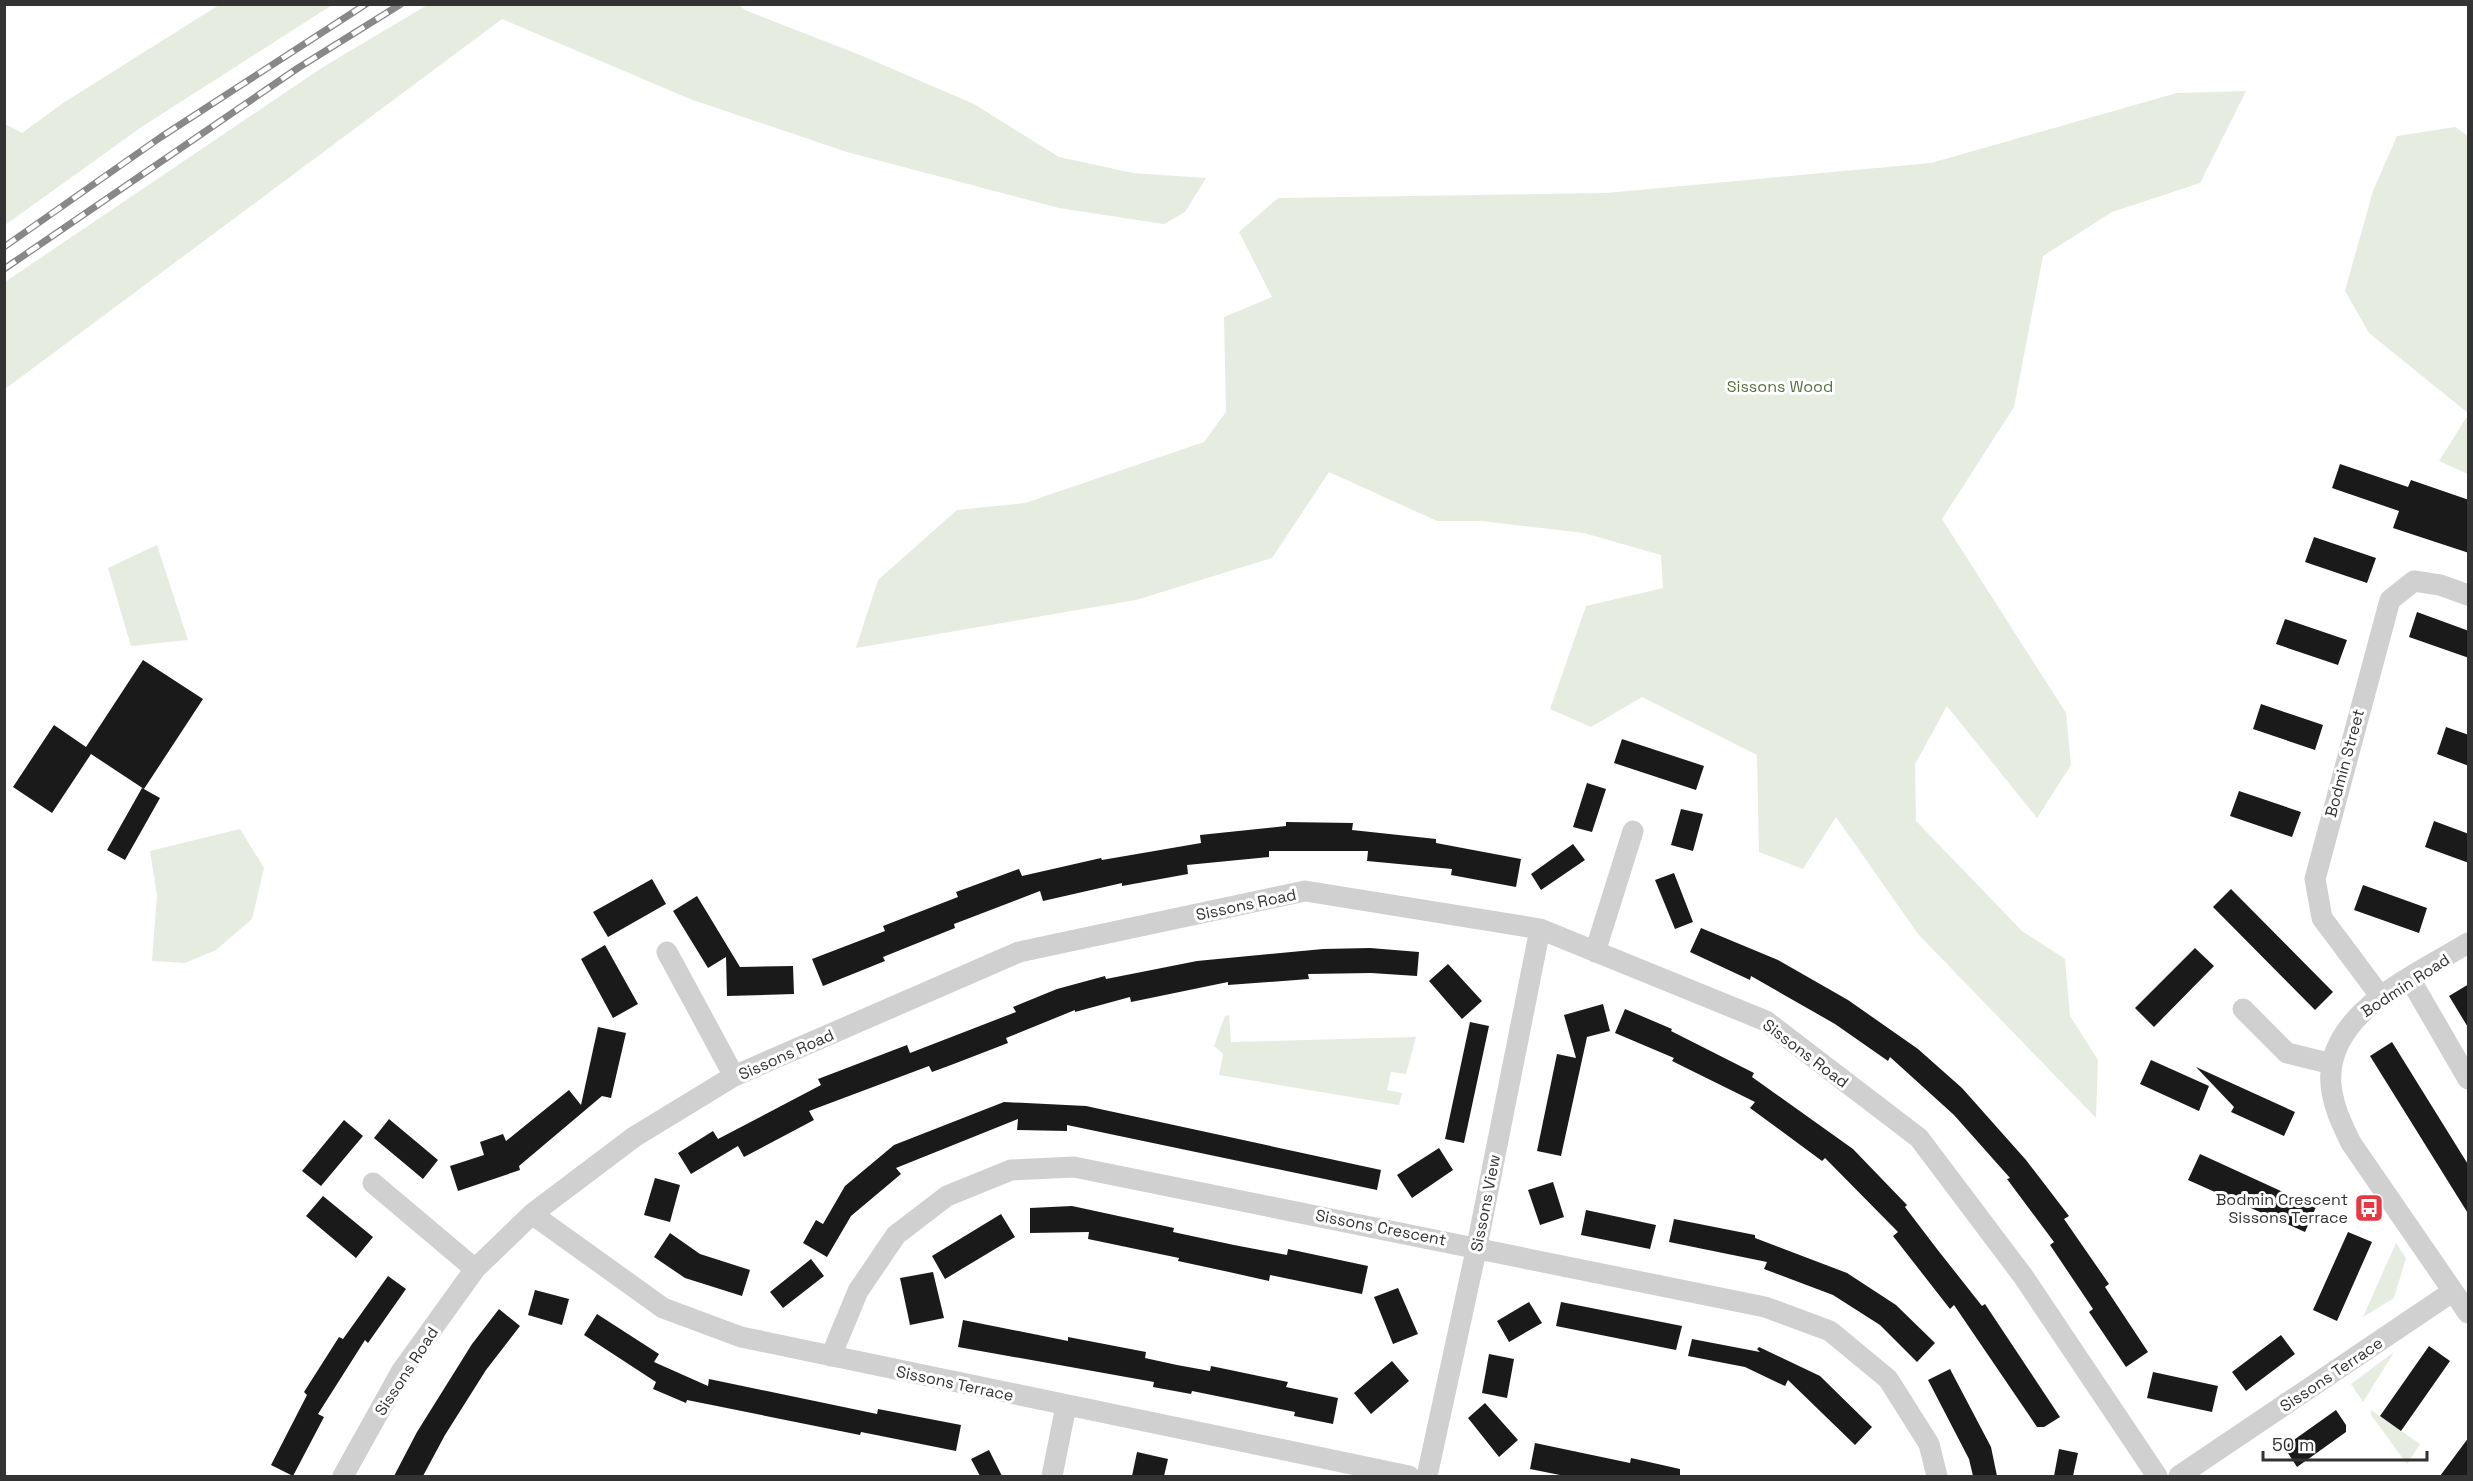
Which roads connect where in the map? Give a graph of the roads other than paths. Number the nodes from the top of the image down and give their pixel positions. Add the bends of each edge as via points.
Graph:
1 (2469, 595) edge
2 (1633, 831) dead end
3 (1540, 930) junction
4 (2469, 943) edge
5 (667, 952) dead end
6 (1594, 952) junction
7 (2410, 978) junction
8 (2380, 997) junction
9 (2243, 1009) dead end
10 (2332, 1064) junction
11 (734, 1076) junction
12 (2469, 1078) edge
13 (373, 1183) dead end
14 (532, 1214) junction
15 (1477, 1246) junction
16 (475, 1269) junction
17 (2452, 1292) junction
18 (2469, 1313) edge
19 (831, 1356) junction
20 (1066, 1406) junction
21 (343, 1476) edge
22 (1052, 1476) edge
23 (1409, 1476) edge
24 (1427, 1476) edge
25 (1937, 1476) edge
26 (2157, 1476) edge
27 (2179, 1476) edge

1 - 8 street, Bodmin Street via 2414,581 2390,600 2315,879 2322,918
2 - 6 street
3 - 6 street, Sissons Road
3 - 11 street, Sissons Road via 1305,891 1019,952
3 - 15 street, Sissons View
4 - 7 street, Bodmin Road
5 - 11 street
6 - 26 street, Sissons Road via 1766,1021 1918,1138 2023,1276
7 - 8 street, Bodmin Road
7 - 12 street
8 - 10 street, Bodmin Road via 2357,1015 2341,1039
9 - 10 street via 2287,1053
10 - 17 street via 2331,1090 2351,1143
11 - 14 street, Sissons Road via 634,1137
13 - 16 street
14 - 16 street, Sissons Road
14 - 19 street, Sissons Terrace via 663,1308 741,1337
15 - 19 street, Sissons Crescent via 1074,1167 1011,1170 947,1196 896,1235 858,1291
15 - 24 street, Sissons View
15 - 25 street, Sissons Crescent via 1765,1306 1830,1331 1888,1379 1929,1444
16 - 21 street, Sissons Road via 400,1372
17 - 18 street
17 - 27 street, Sissons Terrace
19 - 20 street, Sissons Terrace
20 - 22 street
20 - 23 street, Sissons Terrace

